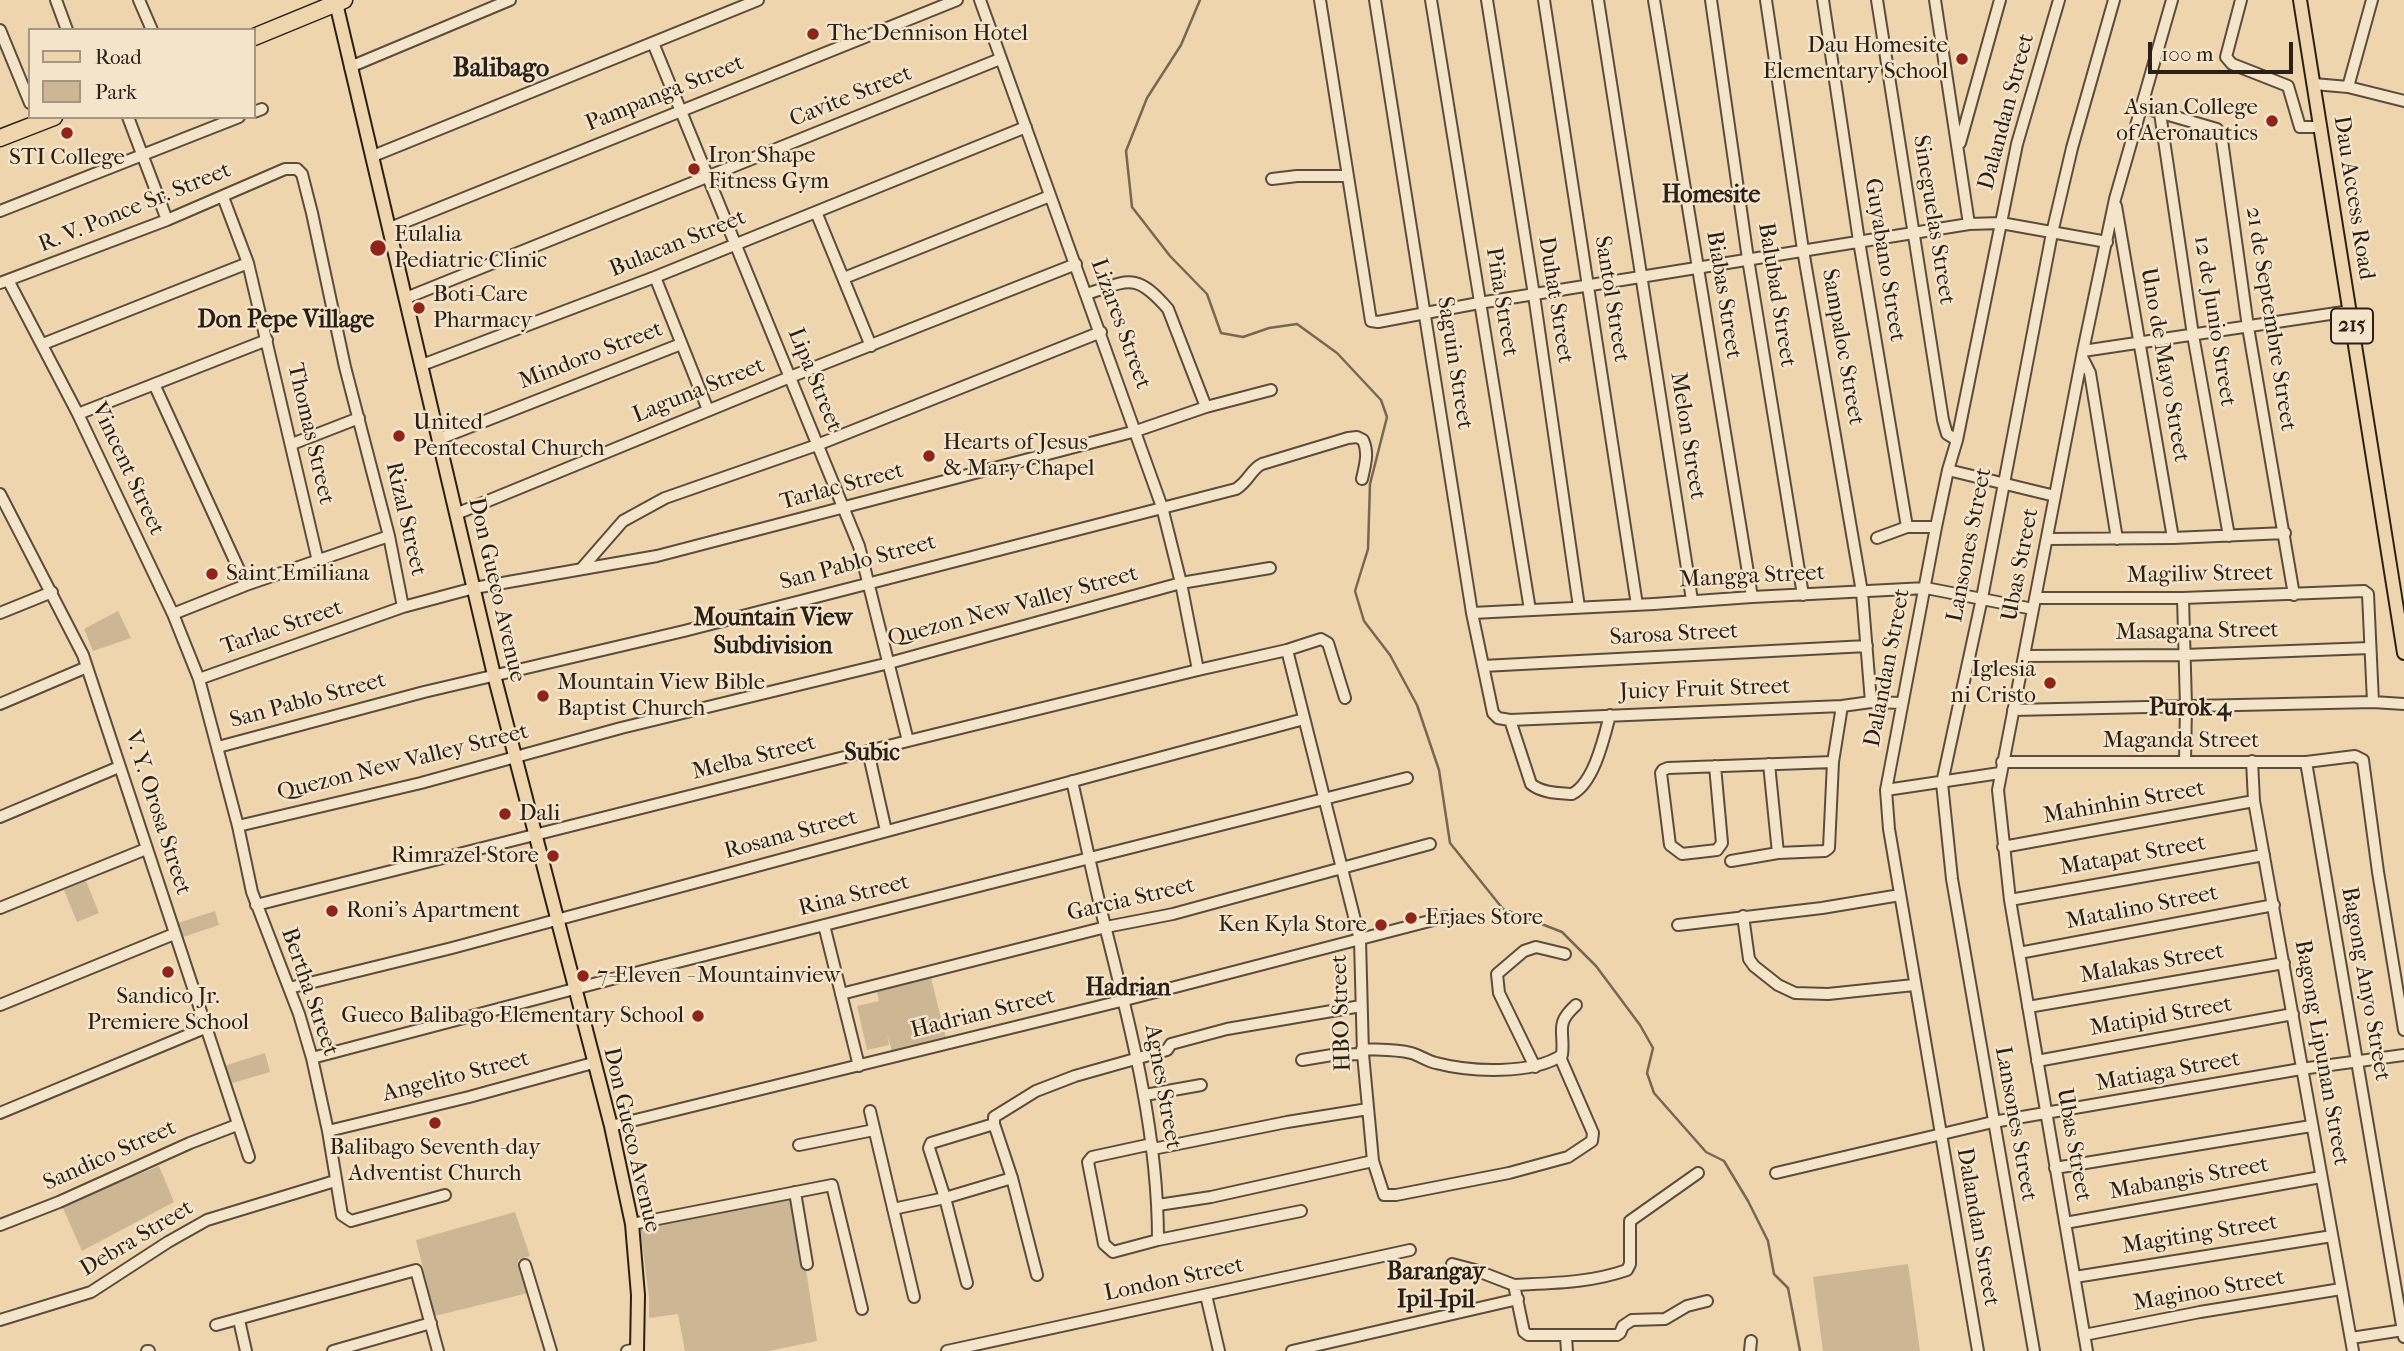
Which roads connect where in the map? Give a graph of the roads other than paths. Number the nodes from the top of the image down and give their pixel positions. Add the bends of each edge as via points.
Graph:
1 (56, 0) edge
2 (139, 0) edge
3 (319, 0) edge
4 (510, 0) edge
5 (758, 0) edge
6 (957, 0) edge
7 (980, 0) edge
8 (1320, 0) edge
9 (1375, 0) edge
10 (1432, 0) edge
11 (1487, 0) edge
12 (1544, 0) edge
13 (1598, 0) edge
14 (1654, 0) edge
15 (1711, 0) edge
16 (1766, 0) edge
17 (1823, 0) edge
18 (1877, 0) edge
19 (1935, 0) edge
20 (2000, 0) edge
21 (2059, 0) edge
22 (2114, 0) edge
23 (2172, 0) edge
24 (2241, 0) edge
25 (2300, 0) edge
26 (2372, 0) edge
27 (340, 1) edge
28 (730, 5) edge
29 (66, 28) edge
30 (151, 28) edge
31 (253, 28) edge
32 (0, 30) edge
33 (256, 36) edge
34 (653, 43) junction
35 (1000, 59) junction
36 (350, 67) junction
37 (2314, 84) junction
38 (2348, 87) junction
39 (28, 98) edge
40 (2404, 101) edge
41 (2141, 107) junction
42 (682, 110) junction
43 (2160, 113) junction
44 (28, 118) edge
45 (49, 119) edge
46 (129, 119) edge
47 (234, 119) edge
48 (1026, 127) junction
49 (2321, 127) junction
50 (0, 129) edge
51 (0, 138) edge
52 (1958, 149) junction
53 (142, 155) junction
54 (373, 156) junction
55 (285, 169) joint
56 (1347, 176) junction
57 (709, 177) junction
58 (1272, 179) dead end
59 (1050, 196) junction
60 (223, 197) junction
61 (2115, 199) junction
62 (0, 211) edge
63 (816, 212) junction
64 (167, 220) junction
65 (2001, 223) junction
66 (1969, 224) junction
67 (390, 228) junction
68 (1913, 232) junction
69 (2052, 233) junction
70 (1859, 241) junction
71 (2107, 242) junction
72 (737, 244) junction
73 (1803, 250) junction
74 (1748, 259) junction
75 (248, 263) junction
76 (1076, 264) junction
77 (1697, 268) junction
78 (654, 277) junction
79 (844, 278) junction
80 (1641, 278) junction
81 (4, 282) edge
82 (1587, 286) junction
83 (1087, 294) junction
84 (1534, 295) junction
85 (406, 298) junction
86 (1479, 303) junction
87 (2350, 311) junction
88 (1425, 313) junction
89 (2248, 327) junction
90 (1101, 332) junction
91 (2193, 335) junction
92 (267, 340) junction
93 (2139, 342) junction
94 (43, 344) junction
95 (681, 344) junction
96 (871, 346) junction
97 (2082, 354) junction
98 (422, 365) junction
99 (790, 377) junction
100 (154, 384) junction
101 (1271, 390) dead end
102 (1206, 407) junction
103 (708, 410) junction
104 (78, 414) junction
105 (359, 418) junction
106 (1136, 431) junction
107 (439, 439) junction
108 (1957, 440) junction
109 (292, 444) junction
110 (817, 445) junction
111 (1948, 470) junction
112 (1362, 479) dead end
113 (2003, 484) junction
114 (0, 494) edge
115 (2055, 496) junction
116 (1162, 507) junction
117 (845, 508) junction
118 (5, 513) edge
119 (456, 514) junction
120 (1908, 527) junction
121 (1936, 527) junction
122 (2284, 533) junction
123 (389, 536) junction
124 (2229, 536) junction
125 (1877, 538) dead end
126 (2173, 538) junction
127 (2048, 539) junction
128 (2117, 539) junction
129 (318, 561) junction
130 (582, 568) junction
131 (1270, 568) dead end
132 (870, 582) junction
133 (1181, 583) junction
134 (246, 585) junction
135 (474, 588) junction
136 (1926, 588) junction
137 (52, 592) junction
138 (1862, 592) junction
139 (2294, 595) junction
140 (1803, 596) junction
141 (1752, 597) junction
142 (1982, 598) junction
143 (2183, 598) junction
144 (1692, 600) junction
145 (2034, 603) junction
146 (1637, 605) junction
147 (403, 607) junction
148 (1579, 607) junction
149 (1530, 610) junction
150 (1472, 612) junction
151 (0, 613) edge
152 (173, 614) junction
153 (1867, 646) junction
154 (2370, 648) junction
155 (1287, 650) junction
156 (2404, 653) edge
157 (2184, 655) junction
158 (2024, 656) junction
159 (889, 663) junction
160 (1483, 666) junction
161 (87, 667) junction
162 (1198, 670) junction
163 (494, 675) junction
164 (199, 680) junction
165 (1345, 698) dead end
166 (1871, 702) junction
167 (2372, 702) junction
168 (1902, 703) junction
169 (0, 704) edge
170 (2404, 704) edge
171 (2186, 705) junction
172 (1842, 706) junction
173 (2013, 710) junction
174 (1610, 715) junction
175 (1304, 719) junction
176 (1510, 720) junction
177 (908, 741) junction
178 (218, 747) junction
179 (868, 751) junction
180 (515, 757) junction
181 (2252, 761) junction
182 (1833, 762) junction
183 (2185, 762) junction
184 (2306, 762) junction
185 (1769, 764) junction
186 (1715, 766) junction
187 (119, 767) junction
188 (2001, 767) junction
189 (1407, 778) dead end
190 (1072, 781) junction
191 (1942, 783) junction
192 (1886, 790) junction
193 (1325, 797) junction
194 (2253, 801) junction
195 (0, 817) edge
196 (238, 826) junction
197 (886, 831) junction
198 (535, 835) junction
199 (1430, 844) dead end
200 (2003, 847) junction
201 (146, 849) junction
202 (1778, 853) junction
203 (2264, 855) junction
204 (1089, 858) junction
205 (1731, 861) dead end
206 (1342, 867) junction
207 (1900, 895) junction
208 (2010, 900) junction
209 (256, 905) junction
210 (2274, 905) junction
211 (0, 908) edge
212 (1743, 916) junction
213 (1445, 917) dead end
214 (557, 919) junction
215 (824, 925) junction
216 (1678, 925) dead end
217 (1106, 927) junction
218 (174, 934) junction
219 (1360, 940) junction
220 (2019, 953) junction
221 (1565, 954) dead end
222 (2284, 963) junction
223 (1914, 985) junction
224 (289, 988) junction
225 (574, 989) junction
226 (841, 994) junction
227 (1125, 1000) junction
228 (0, 1005) edge
229 (1576, 1005) dead end
230 (1361, 1006) junction
231 (2028, 1007) junction
232 (2293, 1014) junction
233 (205, 1028) junction
234 (2404, 1030) edge
235 (1363, 1052) junction
236 (2404, 1055) edge
237 (312, 1058) junction
238 (1560, 1058) junction
239 (1136, 1059) junction
240 (1302, 1060) dead end
241 (2037, 1061) junction
242 (2357, 1061) junction
243 (593, 1063) junction
244 (859, 1066) junction
245 (1535, 1067) junction
246 (2301, 1069) junction
247 (1200, 1085) dead end
248 (1145, 1095) junction
249 (1368, 1109) junction
250 (870, 1111) dead end
251 (0, 1113) edge
252 (2047, 1115) junction
253 (1993, 1122) junction
254 (994, 1124) junction
255 (237, 1125) junction
256 (611, 1126) junction
257 (2311, 1126) junction
258 (874, 1130) junction
259 (328, 1131) junction
260 (1940, 1135) junction
261 (799, 1145) dead end
262 (1152, 1147) junction
263 (249, 1157) dead end
264 (1373, 1161) junction
265 (2055, 1168) junction
266 (1698, 1173) dead end
267 (1776, 1173) dead end
268 (2321, 1177) junction
269 (1012, 1178) junction
270 (335, 1181) junction
271 (795, 1192) junction
272 (446, 1195) dead end
273 (945, 1198) junction
274 (1158, 1205) junction
275 (892, 1209) junction
276 (1301, 1211) dead end
277 (2065, 1223) junction
278 (632, 1224) junction
279 (0, 1225) edge
280 (2332, 1236) junction
281 (1158, 1240) junction
282 (1410, 1250) dead end
283 (807, 1264) dead end
284 (525, 1265) dead end
285 (1452, 1265) dead end
286 (1037, 1275) dead end
287 (2075, 1277) junction
288 (967, 1283) dead end
289 (1514, 1285) junction
290 (2341, 1289) junction
291 (1206, 1295) junction
292 (914, 1297) dead end
293 (1518, 1299) junction
294 (1707, 1300) dead end
295 (862, 1309) dead end
296 (0, 1320) edge
297 (239, 1320) junction
298 (431, 1323) junction
299 (216, 1325) dead end
300 (2404, 1332) edge
301 (2084, 1335) junction
302 (1566, 1337) junction
303 (2351, 1338) junction
304 (634, 1350) edge
305 (246, 1351) edge
306 (333, 1351) edge
307 (438, 1351) edge
308 (551, 1351) edge
309 (947, 1351) edge
310 (1219, 1351) edge
311 (1292, 1351) edge
312 (1567, 1351) edge
313 (1978, 1351) edge
314 (2034, 1351) edge
315 (2087, 1351) edge
316 (2353, 1351) edge

1 - 29 street
2 - 30 street
3 - 31 highway
4 - 36 street
5 - 28 street
6 - 42 street, Pampanga Street
7 - 35 street, Lizares Street
8 - 56 street
9 - 88 street, Saguin Street
10 - 86 street, Piña Street
11 - 84 street, Duhat Street
12 - 82 street, Santol Street
13 - 80 street, Melon Street
14 - 77 street, Biabas Street
15 - 74 street, Balubad Street
16 - 73 street, Sampaloc Street
17 - 70 street, Guyabano Street
18 - 68 street, Sineguelas Street
19 - 52 street
20 - 52 street
21 - 65 street, Dalandan Street via 2017,144
22 - 69 street, Lansones Street
23 - 41 street, Ubas Street
24 - 49 street via 2226,57 2232,64 2288,86 2300,127
25 - 37 main road, Dau Access Road / 215
26 - 38 street
27 - 33 highway
27 - 36 main road, Don Gueco Avenue
28 - 34 street
32 - 39 street
34 - 42 street, Lipa Street
34 - 54 street
35 - 48 street, Lizares Street
35 - 57 street, Cavite Street
36 - 54 main road, Don Gueco Avenue
37 - 38 street
37 - 49 main road, Dau Access Road / 215
38 - 40 street
41 - 43 street, 21 de Septembre Street
41 - 61 street, Ubas Street
42 - 57 street, Lipa Street
42 - 67 street, Pampanga Street
43 - 89 street, 21 de Septembre Street via 2217,129 2222,140
43 - 91 street, 12 de Junio Street
44 - 50 highway
45 - 51 highway
46 - 53 street
47 - 53 street
48 - 59 street, Lizares Street
48 - 63 street, Bulacan Street
49 - 87 main road, Dau Access Road / 215
52 - 66 street
53 - 62 street
53 - 64 street
54 - 67 main road, Don Gueco Avenue
55 - 60 street, R. V. Ponce Sr. Street
55 - 105 street, Rizal Street via 302,174
56 - 58 street
56 - 88 street via 1371,320
57 - 72 street, Lipa Street
57 - 85 street, Cavite Street
59 - 76 street, Lizares Street
59 - 79 street
60 - 64 street, R. V. Ponce Sr. Street
60 - 75 street, Thomas Street
61 - 71 street, Ubas Street
61 - 93 street, Uno de Mayo Street
63 - 72 street, Bulacan Street
63 - 79 street
64 - 81 street, R. V. Ponce Sr. Street
65 - 66 street
65 - 69 street
65 - 108 street, Dalandan Street
66 - 68 street
67 - 85 main road, Don Gueco Avenue
68 - 70 street
68 - 108 street, Sineguelas Street via 1944,428
69 - 71 street
69 - 113 street, Lansones Street
70 - 73 street
70 - 120 street, Guyabano Street
71 - 97 street, Ubas Street
72 - 78 street, Bulacan Street
72 - 99 street, Lipa Street
73 - 74 street
73 - 138 street, Sampaloc Street
74 - 77 street
74 - 140 street, Balubad Street
75 - 92 street, Thomas Street
75 - 94 street
76 - 83 street, Lizares Street
76 - 96 street, Laguna Street
77 - 80 street
77 - 141 street, Biabas Street
78 - 95 street
78 - 98 street, Bulacan Street
79 - 96 street
80 - 82 street
80 - 144 street, Melon Street
81 - 94 street, Vincent Street
82 - 84 street
82 - 146 street, Santol Street
83 - 90 street, Lizares Street
83 - 102 street via 1126,281 1145,286 1157,297 1168,309
84 - 86 street
84 - 148 street, Duhat Street
85 - 98 main road, Don Gueco Avenue
86 - 88 street
86 - 149 street, Piña Street
87 - 89 street
87 - 156 main road, Dau Access Road / 215
88 - 150 street, Saguin Street
89 - 91 street
89 - 122 street, 21 de Septembre Street
90 - 106 street, Lizares Street
90 - 110 street, Tarlac Street
91 - 93 street
91 - 124 street, 12 de Junio Street
92 - 100 street
92 - 109 street, Thomas Street
93 - 97 street
93 - 126 street, Uno de Mayo Street
94 - 104 street, Vincent Street
95 - 103 street
95 - 107 street, Mindoro Street
96 - 99 street, Laguna Street
97 - 115 street, Ubas Street
97 - 128 street via 2090,373
98 - 107 main road, Don Gueco Avenue
99 - 103 street, Laguna Street
99 - 110 street, Lipa Street
100 - 104 street
100 - 134 street
101 - 102 street, Tarlac Street
102 - 106 street, Tarlac Street
103 - 119 street, Laguna Street
104 - 152 street, Vincent Street
105 - 109 street
105 - 123 street, Rizal Street
106 - 116 street, Lizares Street
106 - 117 street, Tarlac Street
107 - 119 main road, Don Gueco Avenue
108 - 111 street, Dalandan Street
109 - 129 street, Thomas Street
110 - 117 street, Lipa Street
110 - 130 street, Tarlac Street via 666,498 630,516
111 - 113 street
111 - 121 street, Dalandan Street
112 - 116 street, San Pablo Street via 1366,447 1357,437 1255,467 1246,483 1236,489
113 - 115 street
113 - 142 street, Lansones Street
114 - 118 street, V. Y. Orosa Street
115 - 127 street, Ubas Street
116 - 132 street, San Pablo Street
116 - 133 street, Lizares Street
117 - 130 street, Tarlac Street via 657,556
117 - 132 street, Lipa Street
118 - 137 street, V. Y. Orosa Street
119 - 135 main road, Don Gueco Avenue
120 - 121 street
120 - 125 street
121 - 136 street, Dalandan Street
122 - 124 street
122 - 139 street, 21 de Septembre Street
123 - 129 street
123 - 147 street, Rizal Street
124 - 126 street
126 - 128 street
127 - 128 street
127 - 145 street, Ubas Street
129 - 134 street
130 - 135 street, Tarlac Street
131 - 133 street, Quezon New Valley Street
132 - 159 street, Lipa Street
132 - 163 street, San Pablo Street
133 - 159 street, Quezon New Valley Street
133 - 162 street, Lizares Street
134 - 152 street
135 - 147 street, Tarlac Street
135 - 163 main road, Don Gueco Avenue
136 - 138 street, Mangga Street
136 - 142 street, Mangga Street
136 - 168 street, Dalandan Street
137 - 151 street
137 - 161 street, V. Y. Orosa Street
138 - 140 street, Mangga Street
138 - 153 street, Sampaloc Street
139 - 143 street, Magiliw Street
139 - 154 street, Magiliw Street via 2364,591 2368,594
140 - 141 street, Mangga Street
141 - 144 street, Mangga Street
142 - 145 street, Mangga Street
142 - 191 street, Lansones Street
143 - 145 street, Magiliw Street
143 - 157 street
144 - 146 street, Mangga Street
145 - 158 street, Ubas Street
146 - 148 street, Mangga Street
147 - 164 street, Tarlac Street
148 - 149 street, Mangga Street
149 - 150 street, Mangga Street
150 - 160 street, Saguin Street
152 - 164 street, Vincent Street
153 - 160 street, Sarosa Street
153 - 166 street, Sampaloc Street
154 - 157 street, Masagana Street
154 - 167 street
155 - 162 street, Melba Street
155 - 165 street, Melba Street via 1325,640
155 - 175 street, HBO Street
157 - 158 street, Masagana Street
157 - 171 street
158 - 173 street, Ubas Street
159 - 177 street, Lipa Street
159 - 180 street, Quezon New Valley Street
160 - 176 street, Saguin Street via 1493,713
161 - 169 street
161 - 187 street, V. Y. Orosa Street
162 - 177 street, Melba Street
163 - 178 street, San Pablo Street
163 - 180 main road, Don Gueco Avenue
164 - 178 street, Bertha Street
166 - 168 street, Juicy Fruit Street
166 - 172 street, Juicy Fruit Street
167 - 170 street
167 - 171 street
168 - 192 street, Dalandan Street
171 - 173 street
171 - 183 street
172 - 174 street, Juicy Fruit Street
172 - 182 street
173 - 188 street, Ubas Street
174 - 176 street, Juicy Fruit Street
174 - 176 street via 1602,747 1584,784 1572,794 1553,793 1531,784
175 - 190 street, Rosana Street
175 - 193 street, HBO Street
177 - 179 street, Melba Street
178 - 196 street, Bertha Street
179 - 197 street
179 - 198 street, Melba Street
180 - 196 street, Quezon New Valley Street
180 - 198 main road, Don Gueco Avenue
181 - 183 street, Maganda Street
181 - 184 street, Maganda Street
181 - 194 street, Bagong Lipunan Street
182 - 185 street
182 - 202 street via 1829,848
183 - 188 street, Maganda Street
184 - 234 street, Maganda Street via 2355,756 2363,760
184 - 242 street, Bagong Anyo Street
185 - 186 street
185 - 202 street
186 - 186 street via 1722,844 1717,849 1682,854 1670,845 1661,773 1668,768
187 - 195 street
187 - 201 street, V. Y. Orosa Street
188 - 191 street, Maganda Street
188 - 200 street, Ubas Street via 1998,790
189 - 193 street, Rina Street
190 - 197 street, Rosana Street
190 - 204 street, Agnes Street
191 - 192 street, Maganda Street
191 - 253 street, Lansones Street via 1952,879
192 - 207 street, Dalandan Street
193 - 204 street, Rina Street
193 - 206 street, HBO Street
194 - 200 street, Mahinhin Street
194 - 203 street, Bagong Lipunan Street
196 - 209 street, Bertha Street
197 - 214 street, Rosana Street
198 - 209 street, Melba Street
198 - 214 main road, Don Gueco Avenue
199 - 206 street, Garcia Street
200 - 208 street, Ubas Street
201 - 211 street
201 - 218 street, V. Y. Orosa Street
202 - 205 street
203 - 208 street, Matapat Street
203 - 210 street, Bagong Lipunan Street
204 - 215 street, Rina Street
204 - 217 street, Agnes Street
206 - 217 street, Garcia Street via 1173,914
206 - 219 street, HBO Street
207 - 212 street
207 - 223 street, Dalandan Street
208 - 220 street, Ubas Street
209 - 224 street, Bertha Street
210 - 220 street, Matalino Street
210 - 222 street, Bagong Lipunan Street
212 - 216 street
212 - 223 street via 1749,960 1795,993
213 - 219 street, Hadrian Street
214 - 224 street, Rosana Street
214 - 225 main road, Don Gueco Avenue
215 - 225 street, Rina Street
215 - 226 street
217 - 226 street, Garcia Street
217 - 227 street, Agnes Street
218 - 228 street
218 - 233 street, V. Y. Orosa Street
219 - 227 street, Hadrian Street
219 - 230 street, HBO Street
220 - 231 street, Ubas Street
221 - 245 street via 1536,947 1524,951 1497,974 1499,993
222 - 231 street, Malakas Street
222 - 232 street, Bagong Lipunan Street
223 - 260 street, Dalandan Street
224 - 237 street, Bertha Street
225 - 237 street, Rina Street
225 - 243 main road, Don Gueco Avenue
226 - 244 street
227 - 239 street, Agnes Street
227 - 244 street, Hadrian Street
229 - 238 street via 1563,1016
230 - 235 street, HBO Street
230 - 239 street via 1227,1029
231 - 241 street, Ubas Street
232 - 241 street, Matipid Street
232 - 246 street, Bagong Lipunan Street
233 - 251 street
233 - 255 street, V. Y. Orosa Street
235 - 240 street
235 - 245 street via 1410,1053 1435,1063 1490,1070
235 - 249 street, HBO Street
236 - 242 street, Matiaga Street
237 - 259 street, Bertha Street
238 - 245 street
238 - 264 street, HBO Street via 1593,1133 1592,1141 1568,1157 1388,1196
239 - 248 street, Agnes Street
239 - 254 street via 1036,1091 994,1117
241 - 252 street, Ubas Street
242 - 246 street, Matiaga Street
242 - 300 street, Bagong Anyo Street
243 - 256 main road, Don Gueco Avenue
243 - 259 street, Angelito Street
244 - 256 street, Hadrian Street
246 - 252 street, Matiaga Street
246 - 257 street, Bagong Lipunan Street
247 - 248 street
248 - 262 street, Agnes Street
249 - 262 street
249 - 264 street, HBO Street
250 - 258 street
252 - 253 street, Matiaga Street
252 - 265 street, Ubas Street
253 - 260 street, Matiaga Street
253 - 314 street, Lansones Street
254 - 269 street
254 - 273 street via 929,1145
255 - 263 street, V. Y. Orosa Street
255 - 279 street, Sandico Street
256 - 278 main road, Don Gueco Avenue
257 - 265 street
257 - 268 street, Bagong Lipunan Street
258 - 261 street
258 - 275 street
259 - 270 street, Bertha Street
260 - 267 street
260 - 313 street, Dalandan Street
262 - 274 street, Agnes Street
262 - 281 street via 1092,1157 1088,1162 1107,1248 1112,1252
264 - 274 street
265 - 277 street, Ubas Street
266 - 289 street via 1630,1221 1627,1270 1564,1284
268 - 277 street, Mabangis Street
268 - 280 street, Bagong Lipunan Street
269 - 273 street
269 - 286 street
270 - 272 street, Bertha Street via 342,1215 351,1221
270 - 296 street, Debra Street via 208,1220 167,1241 91,1292
271 - 278 street
271 - 283 street
271 - 295 street via 834,1187
273 - 275 street
273 - 288 street
274 - 281 street, Agnes Street
275 - 292 street
276 - 281 street
277 - 287 street, Ubas Street
278 - 304 main road, Don Gueco Avenue via 638,1295
280 - 287 street, Magiting Street
280 - 290 street, Bagong Lipunan Street
282 - 291 street, London Street
284 - 308 street
285 - 289 street
287 - 301 street, Ubas Street
289 - 293 street
290 - 301 street, Maginoo Street
290 - 303 street, Bagong Lipunan Street
291 - 309 street, London Street
291 - 310 street
293 - 302 street via 1526,1335
293 - 311 street
294 - 302 street via 1665,1319 1632,1320 1620,1335
297 - 298 street via 413,1270 418,1273
297 - 299 street
297 - 305 street
298 - 306 street
298 - 307 street
300 - 303 street
301 - 315 street, Ubas Street
302 - 312 street
303 - 316 street, Bagong Lipunan Street

